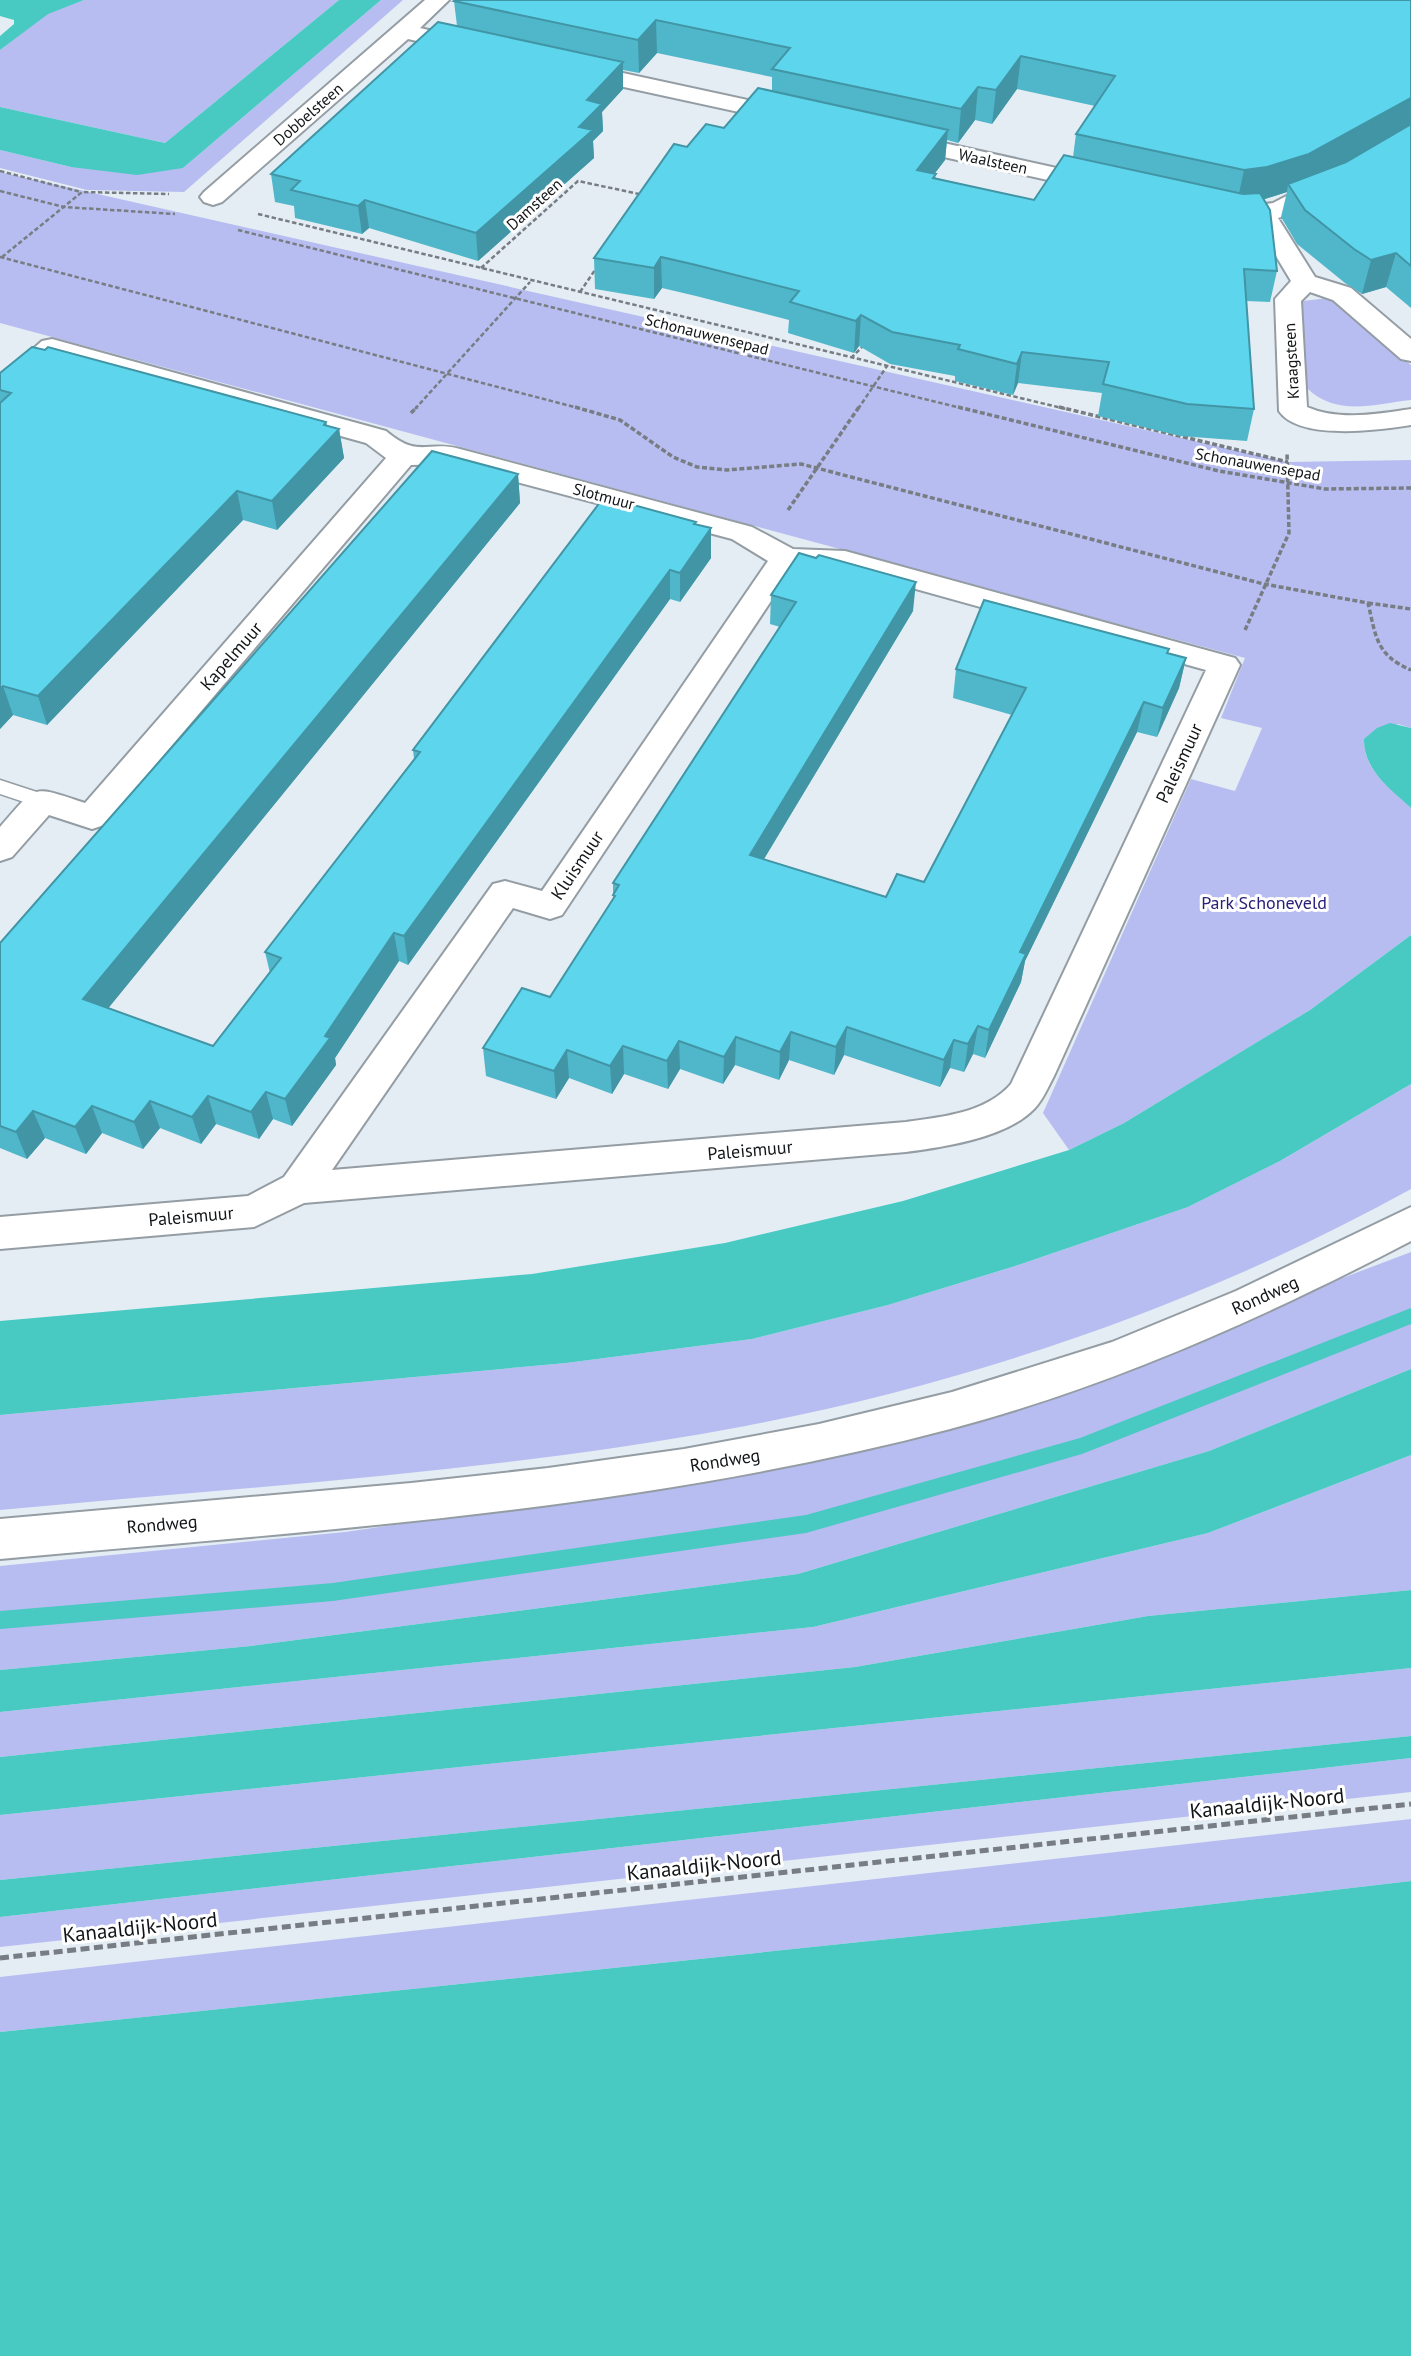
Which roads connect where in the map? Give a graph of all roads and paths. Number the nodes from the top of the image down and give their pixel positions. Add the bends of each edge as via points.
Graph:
1 (438, 0) edge
2 (403, 32) junction
3 (496, 52) edge
4 (549, 64) edge
5 (814, 122) edge
6 (867, 133) edge
7 (1411, 139) edge
8 (0, 171) edge
9 (0, 191) edge
10 (1130, 191) edge
11 (82, 192) dead end
12 (647, 196) edge
13 (213, 197) dead end
14 (1196, 206) edge
15 (64, 207) junction
16 (246, 211) dead end
17 (1263, 213) junction
18 (179, 215) dead end
19 (229, 228) dead end
20 (1, 258) edge
21 (602, 260) edge
22 (481, 269) junction
23 (530, 281) junction
24 (1305, 282) junction
25 (580, 292) junction
26 (514, 299) junction
27 (868, 339) edge
28 (1411, 353) edge
29 (852, 358) junction
30 (930, 364) edge
31 (887, 366) junction
32 (446, 375) junction
33 (924, 376) junction
34 (873, 387) junction
35 (0, 392) edge
36 (1411, 417) edge
37 (393, 450) junction
38 (1288, 462) dead end
39 (816, 467) junction
40 (1288, 484) junction
41 (1411, 488) edge
42 (774, 552) junction
43 (1264, 584) junction
44 (1368, 603) junction
45 (1411, 609) edge
46 (1224, 665) junction
47 (1411, 670) edge
48 (0, 787) edge
49 (43, 801) junction
50 (0, 849) edge
51 (298, 1188) junction
52 (1411, 1223) edge
53 (0, 1233) edge
54 (0, 1539) edge
55 (1411, 1804) edge
56 (0, 1958) edge

1 - 2 street
2 - 3 street
2 - 13 street, Dobbelsteen
4 - 5 street
6 - 10 street, Waalsteen
7 - 17 street via 1293,205
8 - 11 path
9 - 15 path
12 - 22 path, Damsteen via 578,181
14 - 17 street via 1237,214
15 - 18 path
15 - 20 path
16 - 22 path
17 - 24 street
19 - 26 path, Schonauwensepad
20 - 32 path
21 - 25 path
22 - 23 path
23 - 25 path
23 - 26 path
24 - 28 street via 1342,294
24 - 36 street, Kraagsteen via 1287,299 1293,411 1320,422
25 - 29 path
26 - 32 path
26 - 34 path, Schonauwensepad
27 - 29 path
29 - 31 path
30 - 33 path
31 - 33 path
31 - 34 path
32 - 37 path
32 - 39 path via 627,422 662,452 687,464 719,470 748,470 776,463
33 - 38 path
34 - 39 path
34 - 40 path, Schonauwensepad
35 - 37 street, Slotmuur via 52,347 376,437
37 - 42 street, Slotmuur via 415,458 450,455 742,533
37 - 49 street, Kapelmuur via 92,817
39 - 42 path
39 - 43 path
40 - 41 path, Schonauwensepad via 1361,490
40 - 43 path via 1289,533
42 - 46 street, Slotmuur via 800,561 845,560
42 - 51 street, Kluismuur via 550,905 505,893
43 - 44 path
43 - 46 path via 1236,650
44 - 45 path
44 - 47 path via 1386,658
46 - 51 street, Paleismuur via 1035,1076 1014,1105 964,1125 906,1137
48 - 49 lane, Kapelmuur
49 - 50 street
51 - 53 street, Paleismuur via 254,1211
52 - 54 street, Rondweg via 1276,1292 1084,1370 925,1417 761,1455 505,1493
55 - 56 path, Kanaaldijk-Noord

